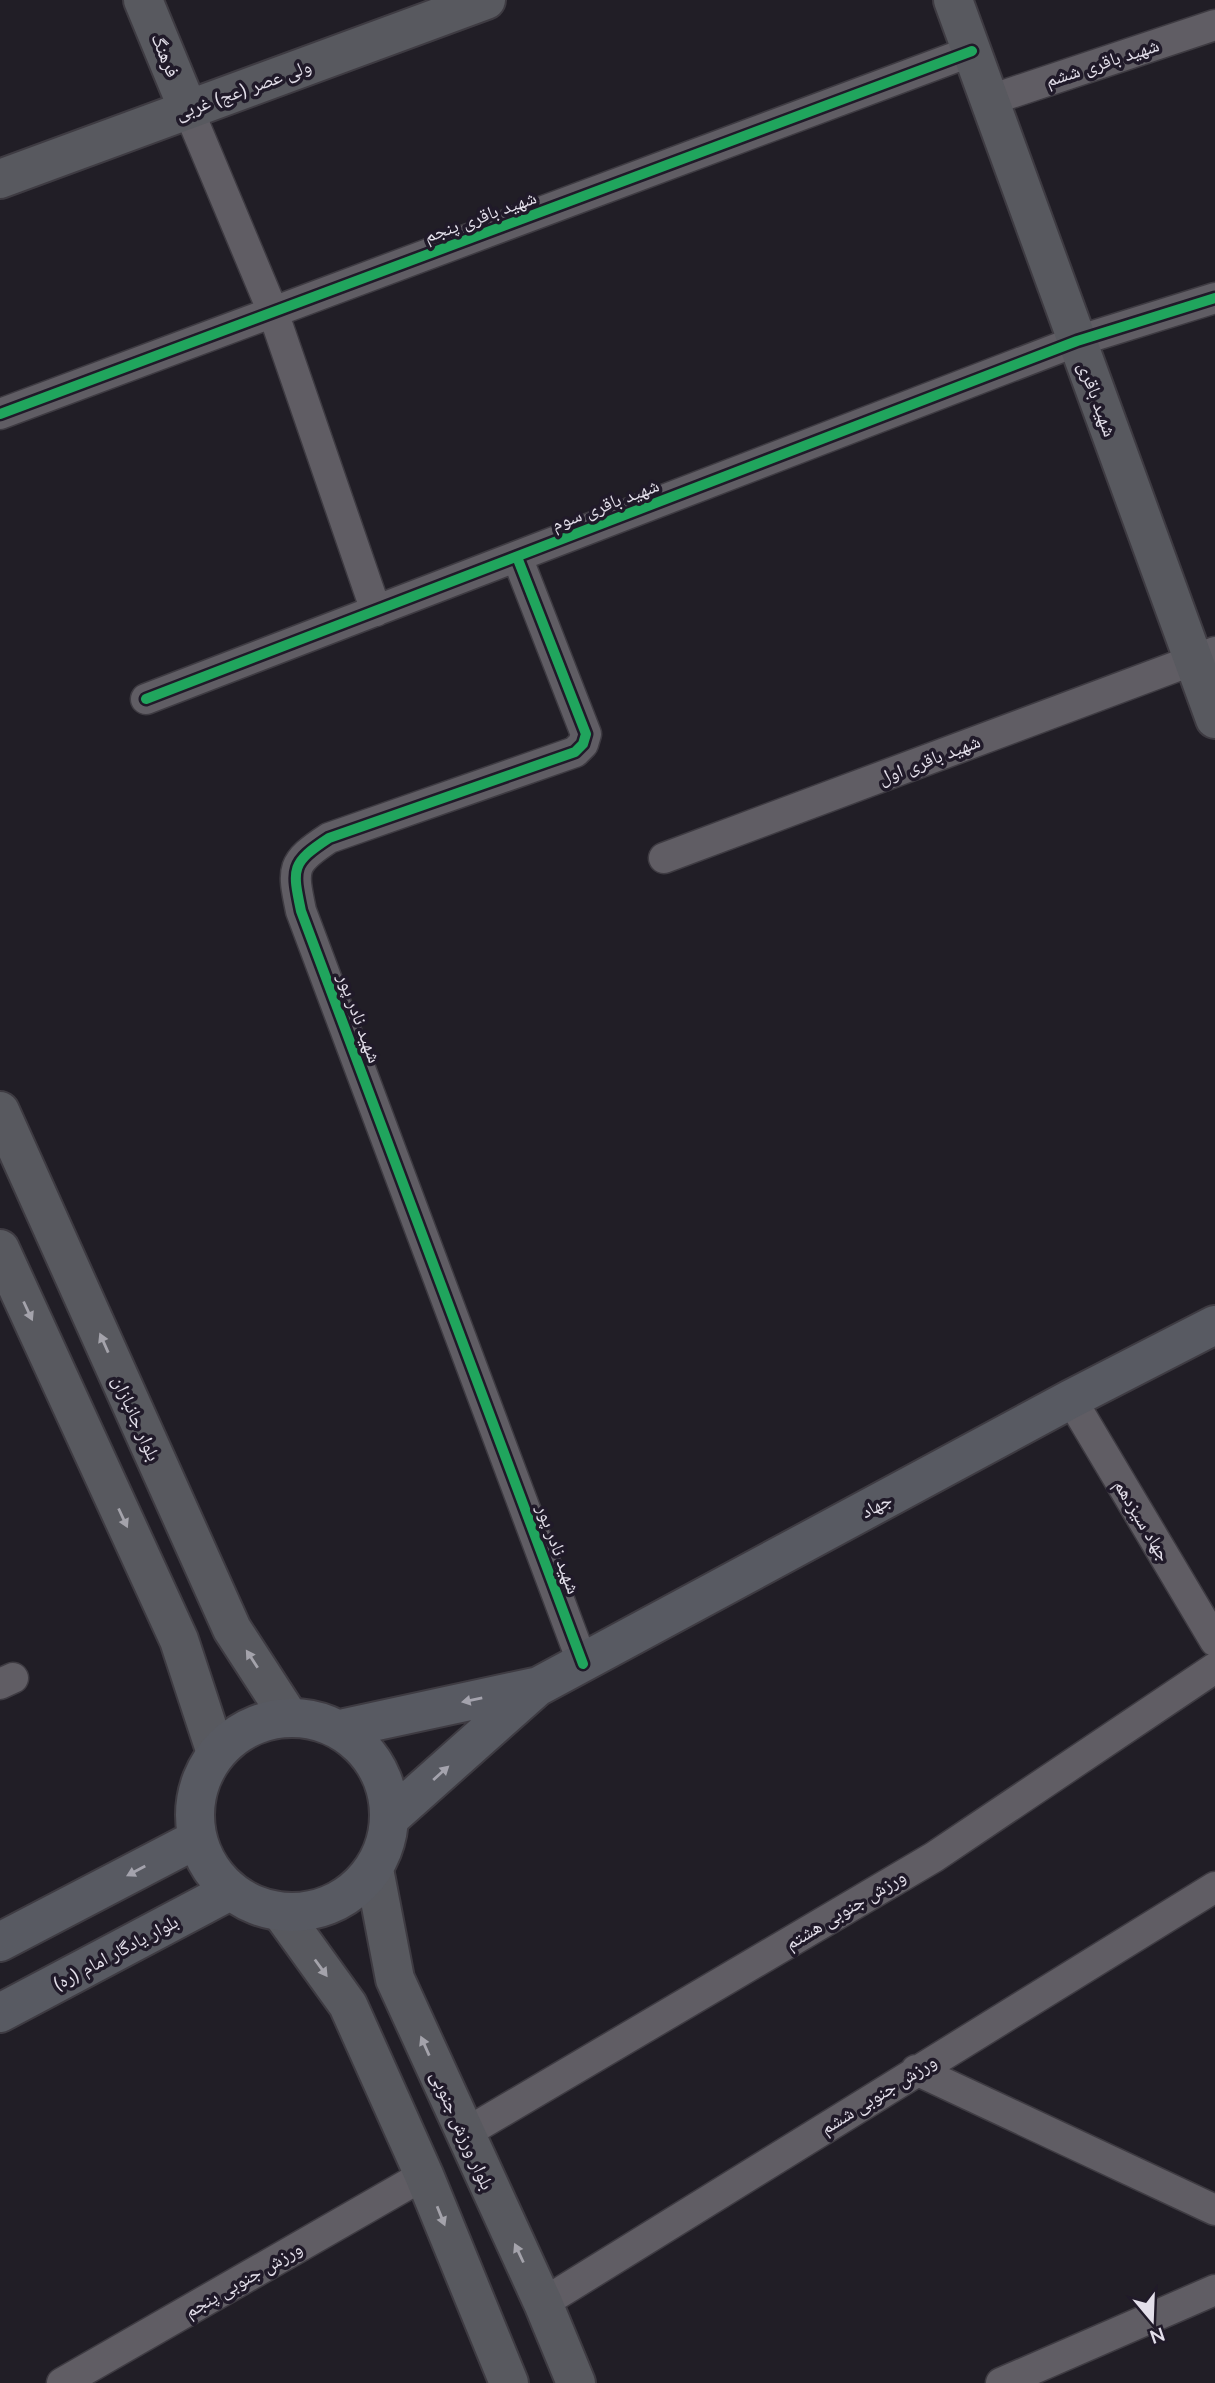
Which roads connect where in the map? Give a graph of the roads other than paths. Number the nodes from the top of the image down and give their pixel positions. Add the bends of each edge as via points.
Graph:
1 (143, 0) edge
2 (486, 0) edge
3 (953, 0) edge
4 (1215, 25) edge
5 (972, 51) junction
6 (990, 100) junction
7 (188, 109) junction
8 (0, 178) edge
9 (1215, 298) edge
10 (273, 312) junction
11 (1077, 341) junction
12 (0, 414) edge
13 (517, 556) junction
14 (376, 611) junction
15 (1205, 656) edge
16 (146, 699) dead end
17 (1215, 719) edge
18 (664, 858) dead end
19 (0, 1111) edge
20 (0, 1249) edge
21 (1215, 1325) edge
22 (1071, 1399) junction
23 (1215, 1641) edge
24 (583, 1664) junction
25 (1215, 1668) edge
26 (539, 1686) junction
27 (289, 1717) junction
28 (340, 1729) junction
29 (216, 1754) junction
30 (390, 1818) junction
31 (197, 1839) junction
32 (374, 1869) junction
33 (1215, 1887) edge
34 (230, 1891) junction
35 (281, 1912) junction
36 (0, 1942) edge
37 (0, 2013) edge
38 (916, 2070) junction
39 (464, 2134) junction
40 (424, 2175) junction
41 (1215, 2210) edge
42 (1215, 2290) edge
43 (543, 2303) junction
44 (62, 2383) edge
45 (509, 2383) edge
46 (576, 2383) edge
47 (1001, 2383) edge

1 - 7 street, فرهنگ
2 - 7 street, ولی عصر (عج) غربی
3 - 5 street, شهید باقری
4 - 6 street, شهید باقری ششم
5 - 6 street, شهید باقری
5 - 10 street, شهید باقری پنجم
6 - 11 street, شهید باقری
7 - 8 street, ولی عصر (عج) غربی
7 - 10 street
9 - 11 street, شهید باقری سوم
10 - 12 street, شهید باقری پنجم
10 - 14 street
11 - 13 street, شهید باقری سوم
11 - 15 street, شهید باقری
13 - 14 street, شهید باقری سوم
13 - 24 street, شهید نادر پور via 586,734 583,744 575,752 536,767 329,838 303,854 294,878 302,912
14 - 16 street, شهید باقری سوم
15 - 17 street, شهید باقری
15 - 18 street, شهید باقری اول
27 -> 19 street, بلوار جانبازان via 232,1629
20 -> 29 street via 179,1640
21 - 22 main road, جهاد
22 - 23 street, جهاد سیزدهم
22 - 24 main road, جهاد
24 - 26 main road, جهاد
25 - 39 street, ورزش جنوبی هشتم via 934,1857
26 -> 28 main road, جهاد
30 -> 26 main road, جهاد
27 - 28 main road
27 - 29 main road via 262,1721 238,1733
28 - 30 main road via 362,1745 377,1766 388,1792
29 - 31 main road via 198,1790 194,1809
30 - 32 main road via 386,1844
31 - 34 main road via 209,1868
31 -> 36 main road
32 - 35 main road via 335,1903 310,1911
39 -> 32 street, بلوار ورزش جنوبی via 395,1979
33 - 38 street, ورزش جنوبی ششم
34 - 35 main road via 254,1906
34 - 37 main road, بلوار یادگار امام (ره)
35 -> 40 street via 348,2005
38 - 41 street
38 - 43 street, ورزش جنوبی ششم
43 -> 39 street, بلوار ورزش جنوبی
40 - 44 street, ورزش جنوبی پنجم
40 -> 45 street
42 - 47 street
43 - 46 street, بلوار ورزش جنوبی

